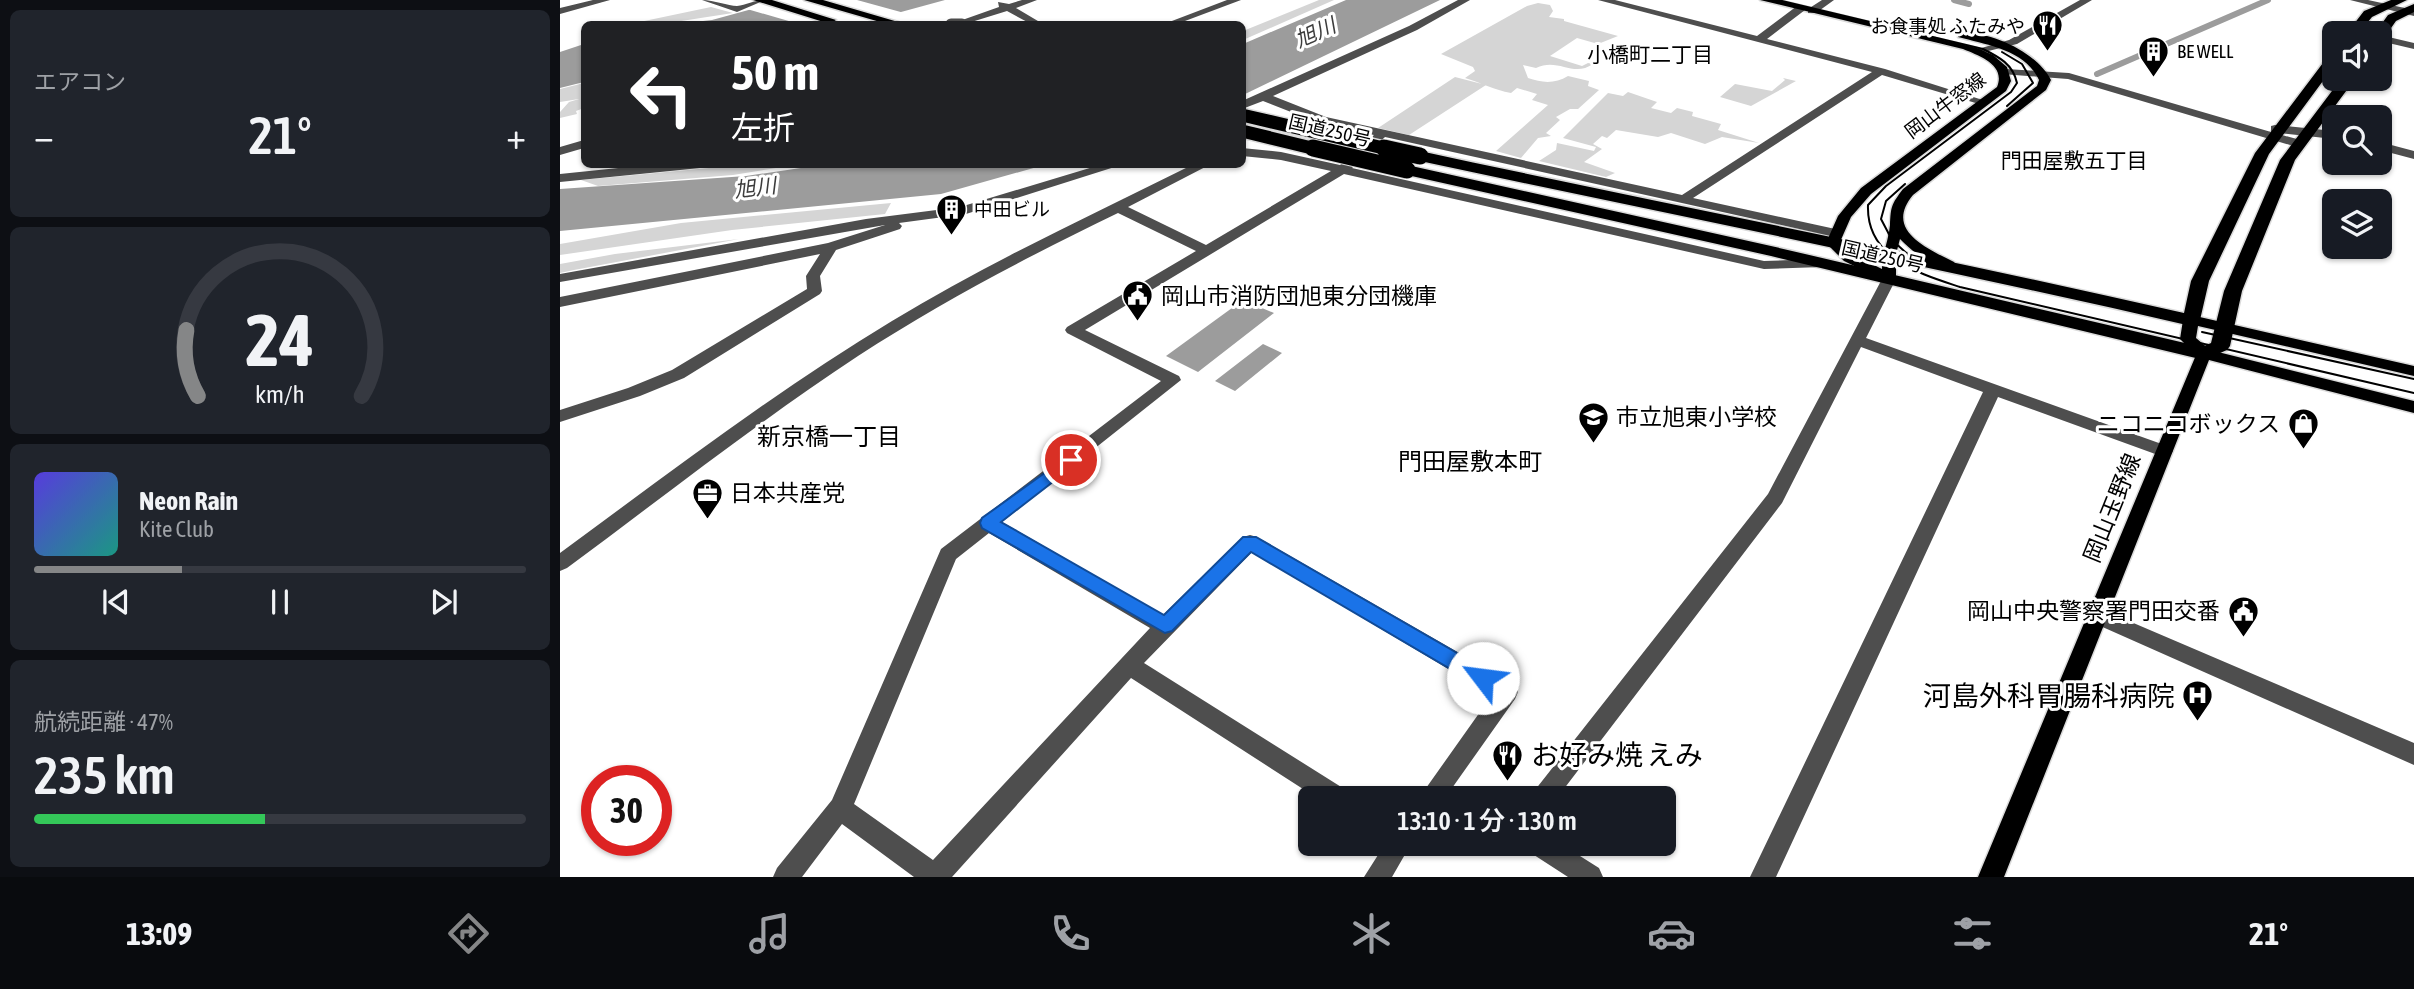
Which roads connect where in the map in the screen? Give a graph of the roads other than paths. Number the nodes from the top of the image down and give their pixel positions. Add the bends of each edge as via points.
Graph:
1 (605, 0) edge
2 (707, 0) edge
3 (760, 0) edge
4 (810, 0) edge
5 (995, 0) edge
6 (1032, 0) edge
7 (1236, 0) edge
8 (1465, 0) edge
9 (1604, 0) edge
10 (1765, 0) edge
11 (2087, 0) edge
12 (2355, 0) edge
13 (1826, 2) edge
14 (1806, 6) edge
15 (2383, 6) junction
16 (1008, 8) junction
17 (2408, 8) edge
18 (560, 11) edge
19 (834, 21) edge
20 (889, 21) edge
21 (963, 21) edge
22 (1032, 21) edge
23 (1177, 21) edge
24 (2363, 21) edge
25 (2390, 21) edge
26 (1758, 40) junction
27 (2392, 40) edge
28 (2000, 46) junction
29 (2414, 46) edge
30 (1976, 51) junction
31 (1881, 71) junction
32 (2006, 72) junction
33 (2043, 73) junction
34 (2322, 74) edge
35 (2339, 91) edge
36 (1262, 96) junction
37 (1983, 102) junction
38 (1246, 104) edge
39 (1246, 116) edge
40 (1246, 132) edge
41 (2278, 133) junction
42 (1382, 134) junction
43 (2322, 136) edge
44 (2305, 137) junction
45 (581, 145) edge
46 (2392, 149) edge
47 (560, 151) edge
48 (1246, 152) edge
49 (2414, 155) edge
50 (660, 168) edge
51 (1105, 168) edge
52 (1197, 168) edge
53 (1342, 170) junction
54 (560, 178) edge
55 (1685, 200) junction
56 (1119, 208) junction
57 (914, 218) junction
58 (1896, 227) junction
59 (1834, 238) junction
60 (831, 247) junction
61 (1207, 251) junction
62 (1889, 254) junction
63 (1822, 263) junction
64 (1949, 265) junction
65 (560, 278) edge
66 (1889, 279) junction
67 (560, 302) edge
68 (2191, 320) junction
69 (2224, 328) junction
70 (1859, 341) junction
71 (2204, 354) junction
72 (2414, 372) edge
73 (1993, 389) junction
74 (2414, 407) edge
75 (560, 416) edge
76 (2164, 451) junction
77 (988, 523) junction
78 (560, 563) edge
79 (2096, 615) junction
80 (1165, 626) junction
81 (1129, 665) junction
82 (2414, 754) edge
83 (1319, 786) edge
84 (1440, 786) edge
85 (1552, 786) edge
86 (841, 808) junction
87 (1391, 856) edge
88 (1558, 856) edge
89 (935, 876) edge
90 (786, 877) edge
91 (1377, 877) edge
92 (1590, 877) edge
93 (1763, 877) edge
94 (1992, 877) edge

1 - 18 street
2 - 3 street via 737,9
3 - 19 highway
4 - 20 highway
5 - 16 street
6 - 16 street
7 - 23 street
8 - 36 street
9 - 26 street
10 - 14 main road, 岡山牛窓線
11 - 28 street
12 - 15 street
13 - 14 main road, 岡山牛窓線
13 - 28 main road, 岡山牛窓線
14 - 26 street
14 - 30 main road, 岡山牛窓線
15 - 17 highway
15 - 24 highway
16 - 21 street
16 - 22 street
17 - 25 highway
26 - 31 street
27 - 29 street
28 - 30 street
28 - 33 main road, 岡山牛窓線 via 2028,59
30 - 32 main road, 岡山牛窓線
31 - 37 street
31 - 55 street
32 - 33 street
32 - 37 main road, 岡山牛窓線 via 2002,89
33 - 41 street via 2069,76
33 - 58 main road via 2042,88 1902,198 1896,209
34 - 41 highway
35 - 44 highway
36 - 38 street
36 - 42 street via 1323,120
37 - 59 main road, 岡山牛窓線 via 1866,191
39 - 59 highway, 国道250号, bridge via 1420,156
40 - 63 highway, 国道250号, bridge
41 - 44 street
41 - 68 highway via 2262,153 2200,281
42 - 53 street
42 - 55 street
43 - 44 street
44 - 69 highway via 2288,160 2237,282
45 - 47 street
46 - 49 street
48 - 53 street
50 - 54 street
51 - 57 street via 989,204
52 - 56 street
53 - 61 street
53 - 63 street via 1764,265
55 - 59 street
56 - 61 street
56 - 78 street via 896,325 768,411
57 - 60 street
57 - 65 street
58 - 62 main road
58 - 64 main road via 1923,251
59 - 62 highway, 国道250号
59 - 66 main road via 1849,258
60 - 67 street
60 - 75 street via 813,276 814,291 678,374
61 - 77 street via 1073,330 1173,380
62 - 64 highway, 国道250号
62 - 66 main road
63 - 66 highway, 国道250号
64 - 68 highway, 国道250号
66 - 70 street
66 - 71 highway, 国道250号
68 - 69 main road
68 - 71 main road via 2188,339
69 - 71 highway via 2220,346
69 - 72 main road
70 - 73 street
70 - 85 street via 1775,498
71 - 74 main road
71 - 76 main road, 岡山玉野線
73 - 76 street
73 - 93 street
76 - 79 main road, 岡山玉野線
77 - 80 street
77 - 86 street via 948,554
79 - 82 street
79 - 94 main road, 岡山玉野線
80 - 81 street
80 - 84 street via 1250,542 1507,692
81 - 83 street
81 - 89 street
86 - 89 street
86 - 90 street
87 - 91 street
88 - 92 street

